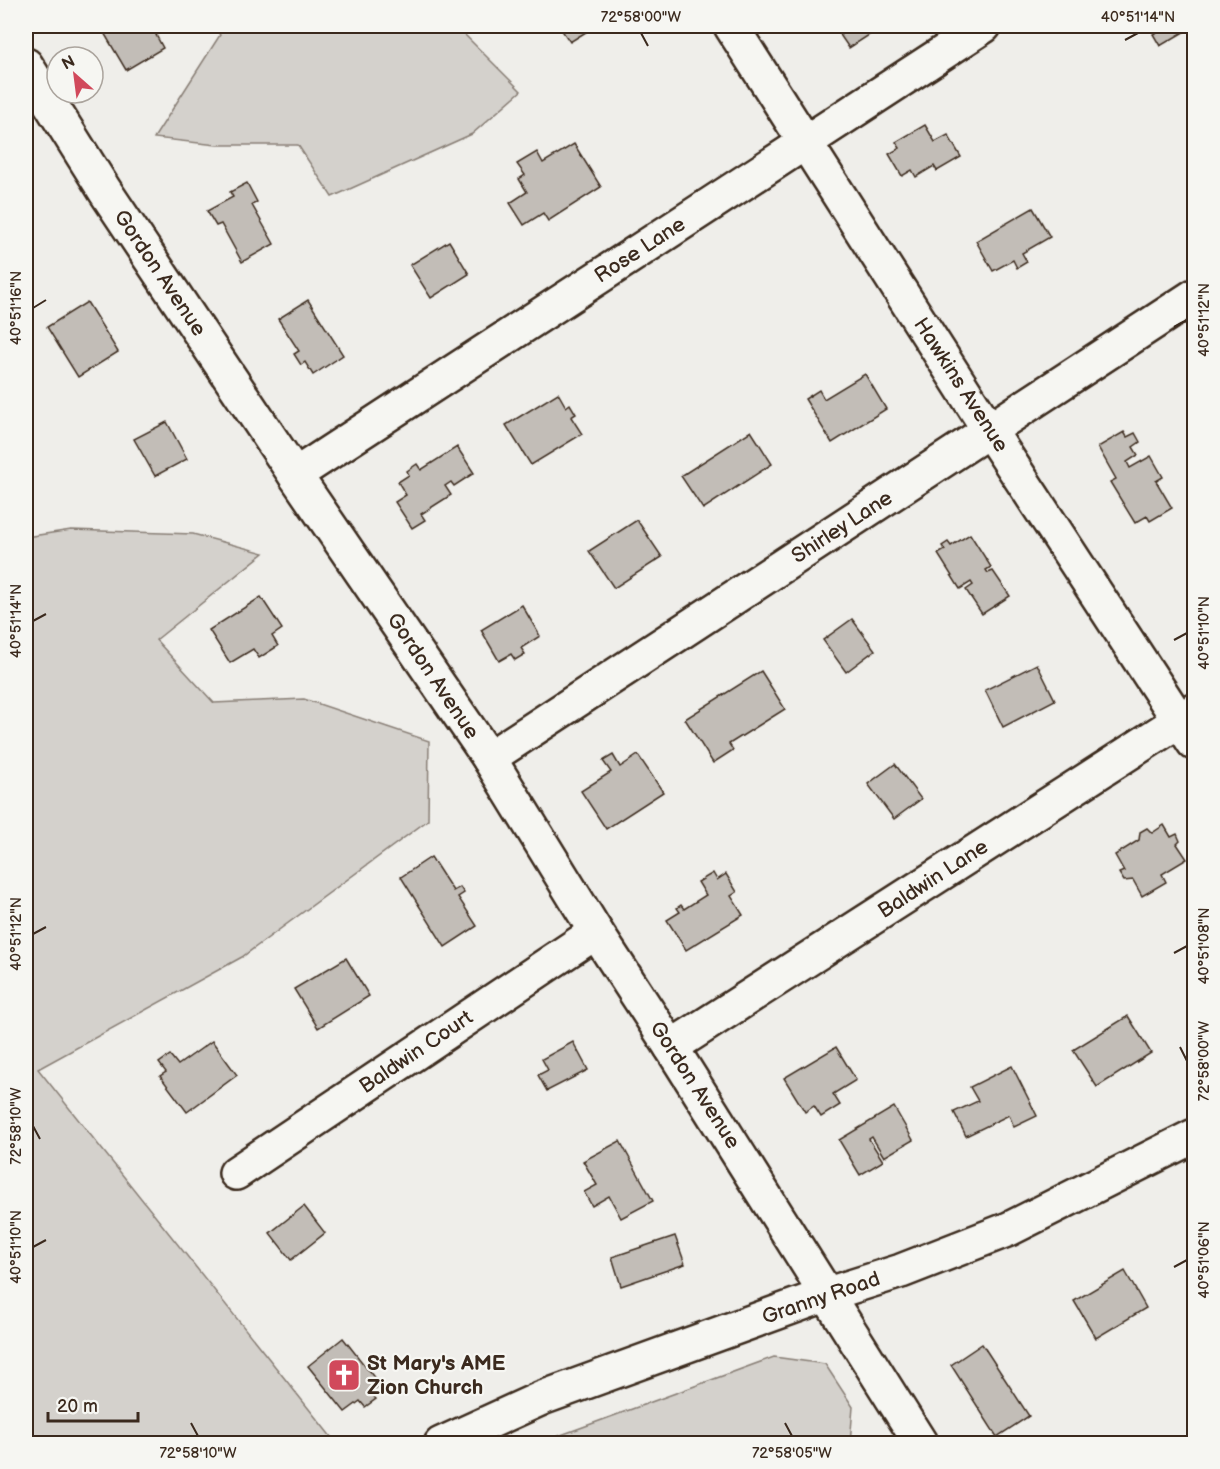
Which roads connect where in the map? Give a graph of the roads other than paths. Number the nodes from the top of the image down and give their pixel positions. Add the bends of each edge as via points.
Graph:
1 (731, 26) edge
2 (984, 26) edge
3 (26, 65) edge
4 (806, 141) junction
5 (1194, 296) edge
6 (989, 430) junction
7 (296, 475) junction
8 (1190, 725) edge
9 (489, 758) junction
10 (596, 932) junction
11 (671, 1047) junction
12 (1194, 1136) edge
13 (236, 1173) dead end
14 (828, 1294) junction
15 (441, 1443) edge
16 (921, 1443) edge

1 - 4 street, Hawkins Avenue
2 - 4 street, Rose Lane
3 - 7 street, Gordon Avenue via 105,191
4 - 6 street, Hawkins Avenue
4 - 7 street, Rose Lane
5 - 6 street, Shirley Lane
6 - 8 street, Hawkins Avenue
6 - 9 street, Shirley Lane
7 - 9 street, Gordon Avenue
8 - 11 street, Baldwin Lane
9 - 10 street, Gordon Avenue
10 - 11 street, Gordon Avenue
10 - 13 street, Baldwin Court
11 - 14 street, Gordon Avenue
12 - 14 street, Granny Road via 1009,1228 901,1271
14 - 15 street, Granny Road via 542,1398
14 - 16 street, Gordon Avenue

